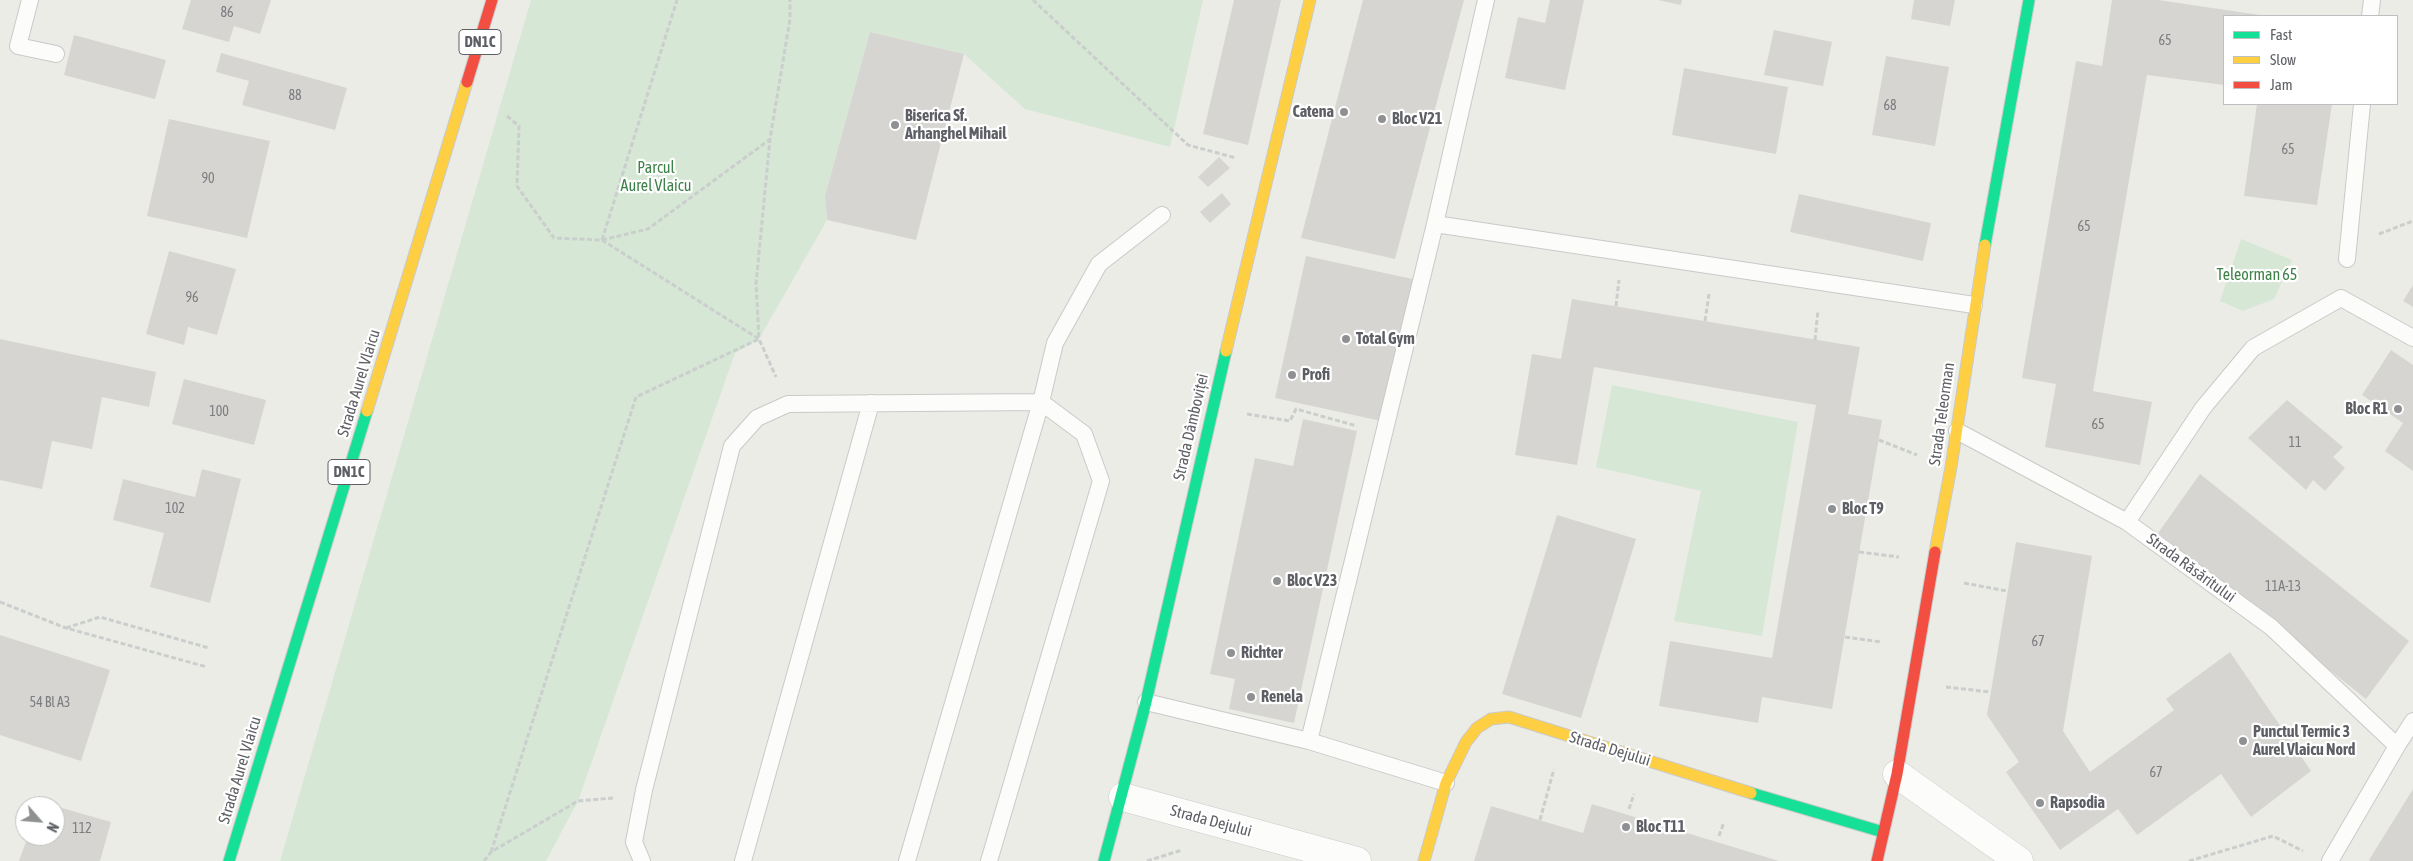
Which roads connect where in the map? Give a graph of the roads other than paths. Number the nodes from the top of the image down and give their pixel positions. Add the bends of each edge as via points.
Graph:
1 (30, 0) edge
2 (492, 0) edge
3 (1310, 0) edge
4 (1486, 0) edge
5 (2029, 0) edge
6 (2372, 0) edge
7 (2370, 15) edge
8 (56, 54) dead end
9 (2362, 105) edge
10 (1162, 215) dead end
11 (1435, 224) junction
12 (2347, 259) dead end
13 (1974, 305) junction
14 (2413, 338) edge
15 (1041, 402) junction
16 (871, 403) junction
17 (1956, 431) junction
18 (2127, 522) junction
19 (1146, 702) junction
20 (2413, 721) edge
21 (1308, 741) junction
22 (2397, 746) junction
23 (1897, 774) junction
24 (1446, 783) junction
25 (1122, 797) junction
26 (1884, 832) junction
27 (229, 861) edge
28 (642, 861) edge
29 (742, 861) edge
30 (907, 861) edge
31 (989, 861) edge
32 (1104, 861) edge
33 (1357, 861) edge
34 (1424, 861) edge
35 (1877, 861) edge
36 (2019, 861) edge
37 (2330, 861) edge

1 - 8 lane via 18,46
2 - 27 street, Strada Aurel Vlaicu / DN1C
3 - 19 street, Strada Dâmboviței via 1212,408
4 - 11 lane
5 - 13 street, Strada Teleorman
6 - 7 lane
9 - 12 lane
10 - 15 lane via 1099,264 1055,343
11 - 13 lane
11 - 21 lane
13 - 17 street, Strada Teleorman
14 - 18 lane via 2341,298 2253,348 2203,408
15 - 16 lane
15 - 30 lane
15 - 31 lane via 1084,434 1101,481
16 - 28 lane via 788,404 758,418 732,446 644,790 634,842
16 - 29 lane
17 - 18 lane, Strada Răsăritului
17 - 23 street, Strada Teleorman
18 - 22 lane, Strada Răsăritului via 2270,627
19 - 21 lane
19 - 25 street, Strada Dâmboviței
20 - 22 lane
21 - 24 lane
22 - 37 lane
23 - 26 street, Strada Teleorman
23 - 36 street
24 - 26 street, Strada Dejului via 1466,742 1477,728 1491,719 1509,717
24 - 34 street, Strada Dejului
25 - 32 street, Strada Dâmboviței
25 - 33 street, Strada Dejului
26 - 35 street, Strada Teleorman

